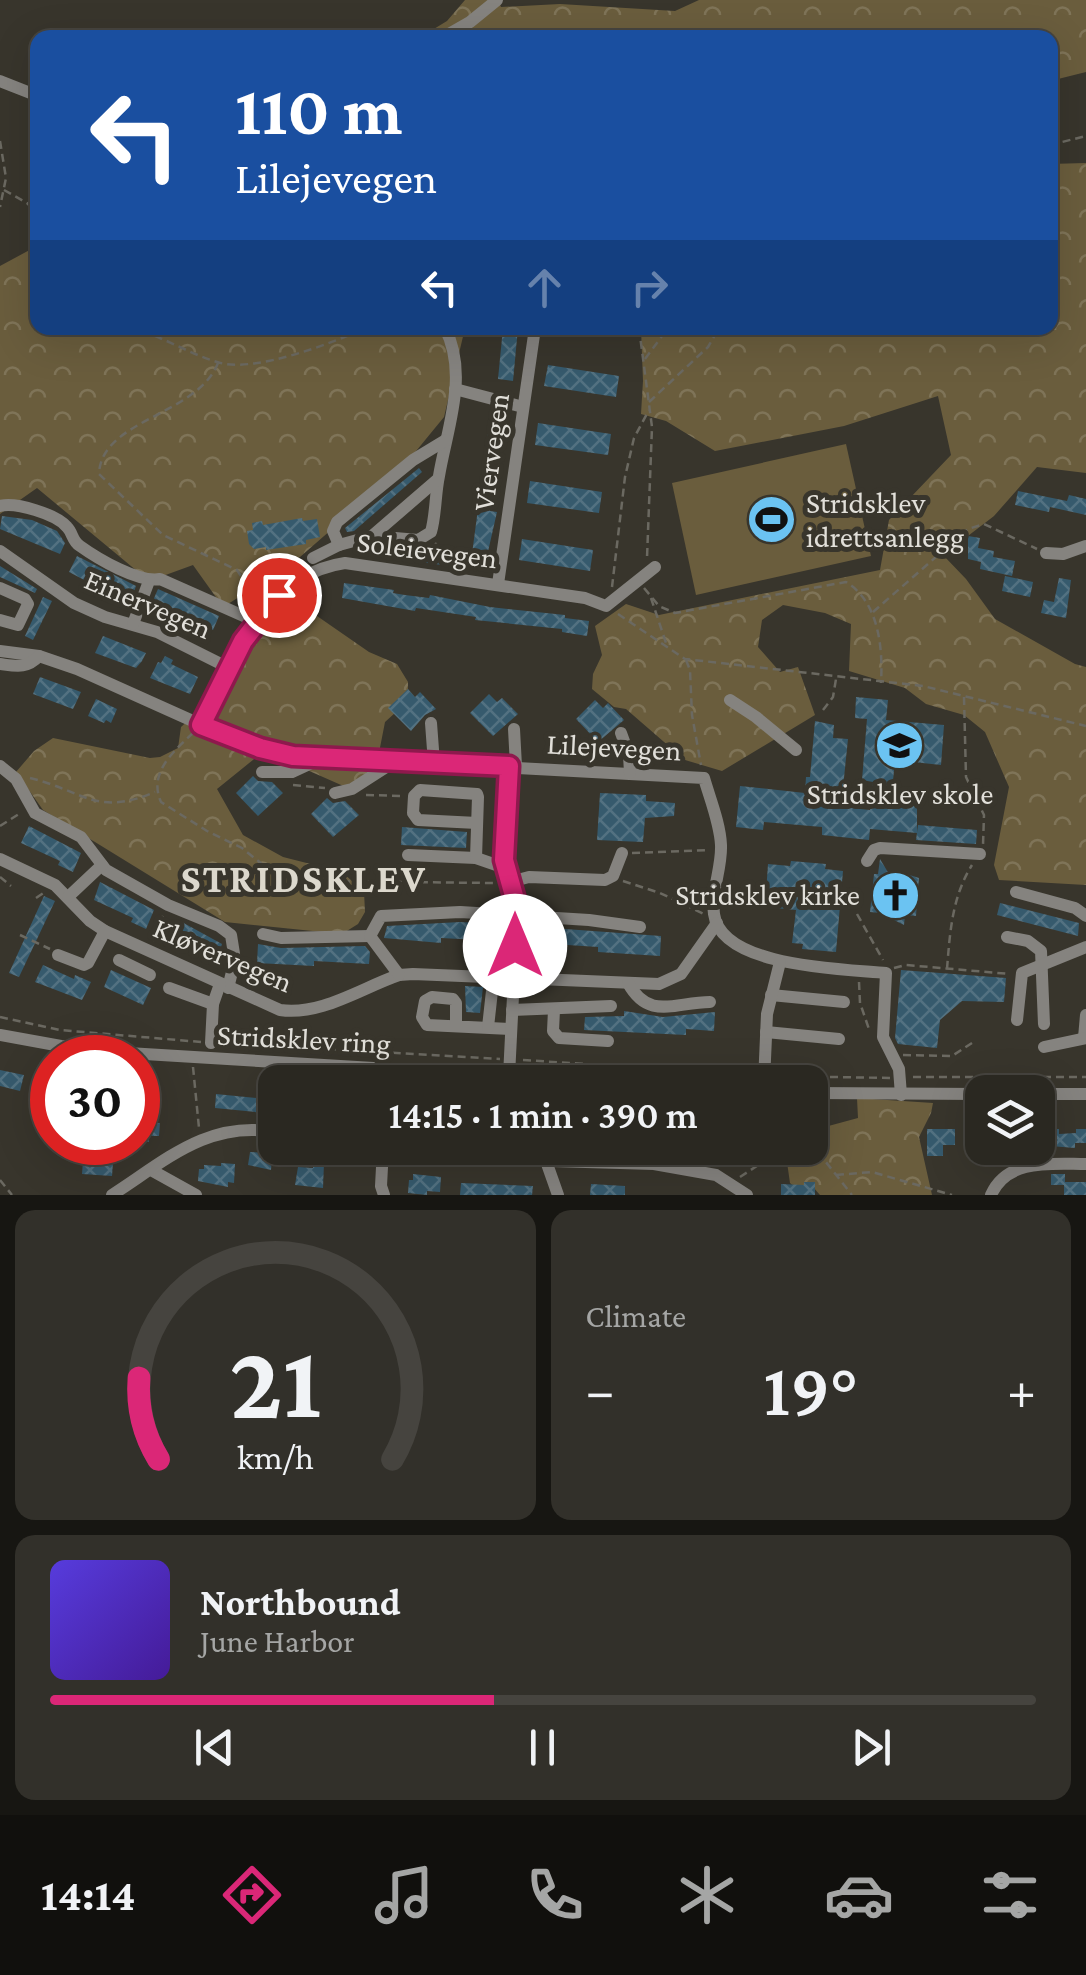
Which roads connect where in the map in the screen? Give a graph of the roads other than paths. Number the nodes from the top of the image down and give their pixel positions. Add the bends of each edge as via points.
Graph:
1 (497, 0) edge
2 (454, 30) edge
3 (0, 81) edge
4 (30, 93) edge
5 (448, 335) edge
6 (534, 335) edge
7 (455, 389) junction
8 (522, 407) junction
9 (446, 440) junction
10 (438, 479) junction
11 (0, 506) edge
12 (372, 536) junction
13 (339, 545) junction
14 (1086, 546) edge
15 (0, 551) edge
16 (1046, 554) road end
17 (313, 558) dead end
18 (656, 567) dead end
19 (149, 581) junction
20 (498, 584) junction
21 (0, 588) edge
22 (259, 617) junction
23 (0, 620) edge
24 (132, 624) junction
25 (0, 651) edge
26 (39, 656) junction
27 (0, 664) edge
28 (227, 667) junction
29 (730, 700) dead end
30 (432, 722) dead end
31 (201, 725) junction
32 (514, 729) dead end
33 (621, 734) dead end
34 (796, 750) dead end
35 (322, 758) junction
36 (394, 762) junction
37 (434, 763) junction
38 (0, 766) edge
39 (513, 766) junction
40 (270, 772) road end
41 (630, 773) junction
42 (336, 793) road end
43 (477, 823) junction
44 (622, 853) road end
45 (980, 854) road end
46 (408, 856) dead end
47 (0, 858) edge
48 (476, 858) junction
49 (867, 861) dead end
50 (102, 865) junction
51 (508, 875) junction
52 (1016, 892) dead end
53 (68, 897) junction
54 (517, 916) junction
55 (1086, 916) edge
56 (716, 921) junction
57 (640, 927) dead end
58 (105, 931) junction
59 (263, 934) dead end
60 (370, 936) junction
61 (1007, 937) dead end
62 (1086, 947) edge
63 (145, 949) junction
64 (58, 955) road end
65 (780, 962) junction
66 (1044, 962) junction
67 (150, 975) dead end
68 (406, 975) junction
69 (514, 976) junction
70 (628, 984) junction
71 (224, 986) junction
72 (169, 988) dead end
73 (492, 991) dead end
74 (771, 995) junction
75 (429, 998) junction
76 (710, 1002) dead end
77 (844, 1002) dead end
78 (213, 1004) junction
79 (611, 1006) dead end
80 (512, 1010) junction
81 (554, 1010) junction
82 (1086, 1015) edge
83 (1017, 1020) dead end
84 (1044, 1024) dead end
85 (456, 1026) junction
86 (488, 1027) junction
87 (511, 1029) junction
88 (766, 1032) junction
89 (0, 1035) edge
90 (1085, 1038) edge
91 (838, 1039) dead end
92 (211, 1042) road end
93 (608, 1042) dead end
94 (1044, 1048) dead end
95 (266, 1065) edge
96 (510, 1065) edge
97 (765, 1065) edge
98 (828, 1093) edge
99 (902, 1094) junction
100 (965, 1094) edge
101 (1055, 1094) edge
102 (1086, 1094) edge
103 (258, 1130) edge
104 (1086, 1164) edge
105 (382, 1165) edge
106 (547, 1165) edge
107 (660, 1165) edge
108 (152, 1170) junction
109 (112, 1195) edge
110 (196, 1195) edge
111 (384, 1195) edge
112 (558, 1195) edge
113 (748, 1195) edge
114 (991, 1195) edge

1 - 2 street
3 - 4 street
5 - 7 street, Viervegen
6 - 8 street, Viervegen
7 - 8 street
7 - 9 street, Viervegen
8 - 20 street, Viervegen
9 - 10 street, Viervegen
9 - 13 street via 338,522
10 - 12 street
10 - 12 street, Viervegen via 428,535
11 - 19 street via 28,508 62,522 80,546
12 - 13 street
13 - 17 street
14 - 16 street
15 - 24 street, Einervegen via 74,603
18 - 20 street, Soleievegen via 610,602
19 - 22 street via 160,579
19 - 24 street
20 - 22 street, Soleievegen via 334,564 299,581
21 - 23 street via 28,604 18,625
22 - 28 street, Soleievegen
24 - 28 street, Einervegen
25 - 26 street, Lilejevegen
26 - 27 street via 21,667
26 - 31 street, Lilejevegen
28 - 31 street, Soleievegen
29 - 34 street
30 - 37 street
31 - 35 street, Lilejevegen via 260,748
32 - 39 street
33 - 41 street
35 - 36 street, Lilejevegen
35 - 40 street via 292,772
36 - 37 street, Lilejevegen
36 - 42 street
37 - 39 street, Lilejevegen
38 - 50 street via 35,812 89,844
39 - 41 street, Lilejevegen
39 - 51 street
41 - 56 street, Lilejevegen via 704,778 720,850
43 - 43 street via 473,792 420,790 414,796 418,820
43 - 48 street
44 - 51 street via 613,876 591,882
45 - 49 street via 880,848
46 - 48 street
47 - 53 street, Kløvervegen
48 - 51 street
50 - 53 street
50 - 71 street via 231,936 236,960
51 - 54 street
52 - 55 street
53 - 58 street, Kløvervegen
54 - 57 street
54 - 60 street via 386,914
54 - 69 street
56 - 65 street via 742,947
56 - 70 street, Kløvervegen via 673,980
58 - 63 street, Kløvervegen
58 - 64 street via 88,963
59 - 60 street
60 - 68 street
61 - 66 street via 1034,943
62 - 66 street
63 - 67 street via 125,963
63 - 71 street, Kløvervegen
65 - 74 street
65 - 99 street via 886,973 883,1029
66 - 83 street via 1022,973
66 - 84 street
68 - 69 street, Kløvervegen
68 - 71 street, Kløvervegen via 293,1012
68 - 75 street
69 - 70 street, Kløvervegen
69 - 80 street
70 - 76 street via 648,1006
71 - 78 street
72 - 78 street
73 - 86 street
74 - 77 street
74 - 88 street
75 - 85 street via 453,999
75 - 85 street via 423,1005 426,1025
78 - 92 street
79 - 81 street
80 - 81 street
80 - 87 street
81 - 93 street via 559,1038
82 - 90 street
85 - 86 street
86 - 87 street
87 - 96 street
88 - 91 street
88 - 97 street
89 - 95 street, Stridsklev ring
90 - 94 street
98 - 99 street
99 - 100 street
101 - 102 street
103 - 108 street via 240,1128 200,1140
104 - 114 street via 1028,1166 1004,1176
105 - 111 street
106 - 112 street
107 - 113 street via 716,1175
108 - 109 street
108 - 110 street

